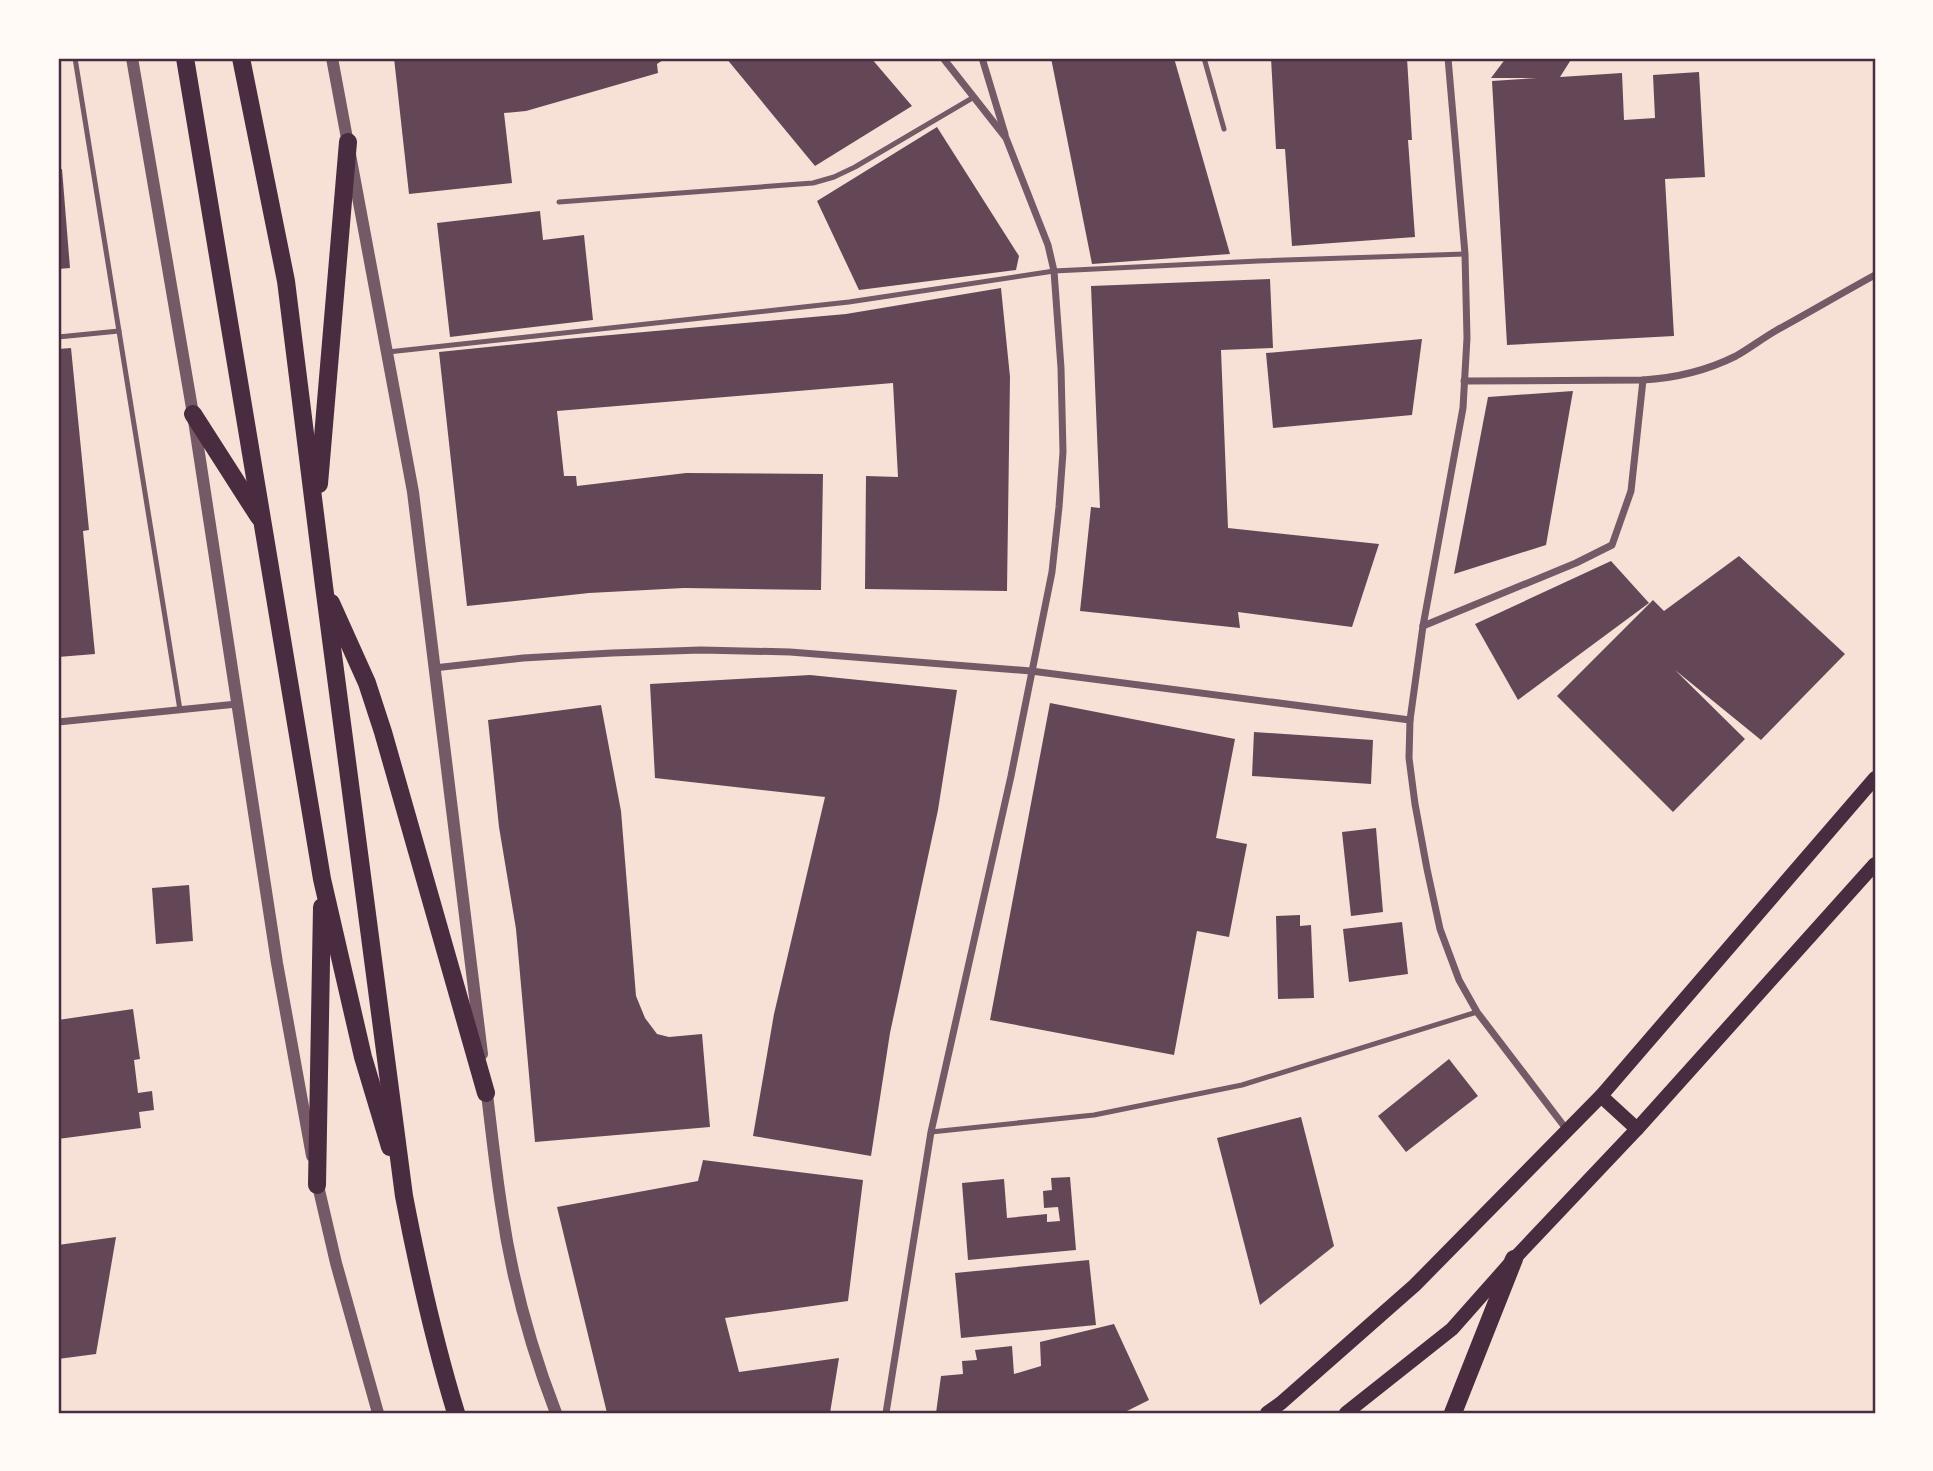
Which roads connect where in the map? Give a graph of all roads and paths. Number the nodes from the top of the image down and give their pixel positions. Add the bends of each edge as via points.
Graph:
1 (75, 58) edge
2 (132, 58) edge
3 (185, 58) edge
4 (242, 58) edge
5 (332, 58) edge
6 (943, 58) edge
7 (982, 58) edge
8 (1204, 58) edge
9 (1451, 60) edge
10 (974, 97) junction
11 (1224, 129) dead end
12 (1006, 138) junction
13 (348, 142) junction
14 (559, 202) dead end
15 (1465, 254) junction
16 (1054, 271) junction
17 (1875, 275) edge
18 (119, 331) junction
19 (58, 337) edge
20 (387, 352) junction
21 (1643, 380) junction
22 (1464, 381) junction
23 (192, 414) junction
24 (316, 522) junction
25 (264, 523) junction
26 (324, 586) junction
27 (1423, 626) junction
28 (434, 668) junction
29 (1031, 671) junction
30 (237, 704) junction
31 (180, 710) junction
32 (1410, 720) junction
33 (58, 722) edge
34 (1875, 778) edge
35 (1875, 864) edge
36 (322, 880) junction
37 (1477, 1012) junction
38 (486, 1093) junction
39 (1601, 1096) junction
40 (1637, 1129) junction
41 (1567, 1131) junction
42 (931, 1132) junction
43 (317, 1185) junction
44 (404, 1196) junction
45 (1514, 1259) junction
46 (378, 1413) edge
47 (456, 1413) edge
48 (556, 1413) edge
49 (886, 1413) edge
50 (1267, 1413) edge
51 (1346, 1413) edge
52 (1453, 1413) edge

1 - 18 lane
2 - 23 street
3 - 25 main road
4 - 24 main road via 286,281
5 - 13 street
6 - 10 street
7 - 12 street
8 - 11 lane
9 - 15 street
10 - 12 street
10 - 14 lane via 855,167 813,183
12 - 16 street
13 - 20 street
13 - 24 main road
15 - 16 lane
15 - 22 street
16 - 20 lane via 849,302
16 - 29 street via 1063,452 1052,572
17 - 21 street via 1718,365
18 - 19 lane
18 - 31 lane
20 - 28 street via 413,492
21 - 22 street
21 - 27 street via 1631,491 1612,545
22 - 27 street
23 - 25 main road
23 - 30 street
24 - 26 main road
25 - 36 main road
26 - 38 main road via 367,683 383,732
26 - 44 main road
27 - 32 street
28 - 29 street via 523,658 701,650 790,652
28 - 38 street
29 - 32 street
29 - 42 street
30 - 31 street
30 - 43 street
31 - 33 street
32 - 37 street via 1415,804 1437,917 1459,980
34 - 39 main road
35 - 40 main road
36 - 43 main road
36 - 44 main road via 363,1057
37 - 41 street
37 - 42 lane via 1242,1085 1094,1115
38 - 48 street via 518,1292
39 - 40 main road
39 - 41 main road
40 - 45 main road
41 - 50 main road via 1415,1284
42 - 49 street
43 - 46 street
44 - 47 main road via 426,1304
45 - 51 main road via 1452,1329
45 - 52 main road

